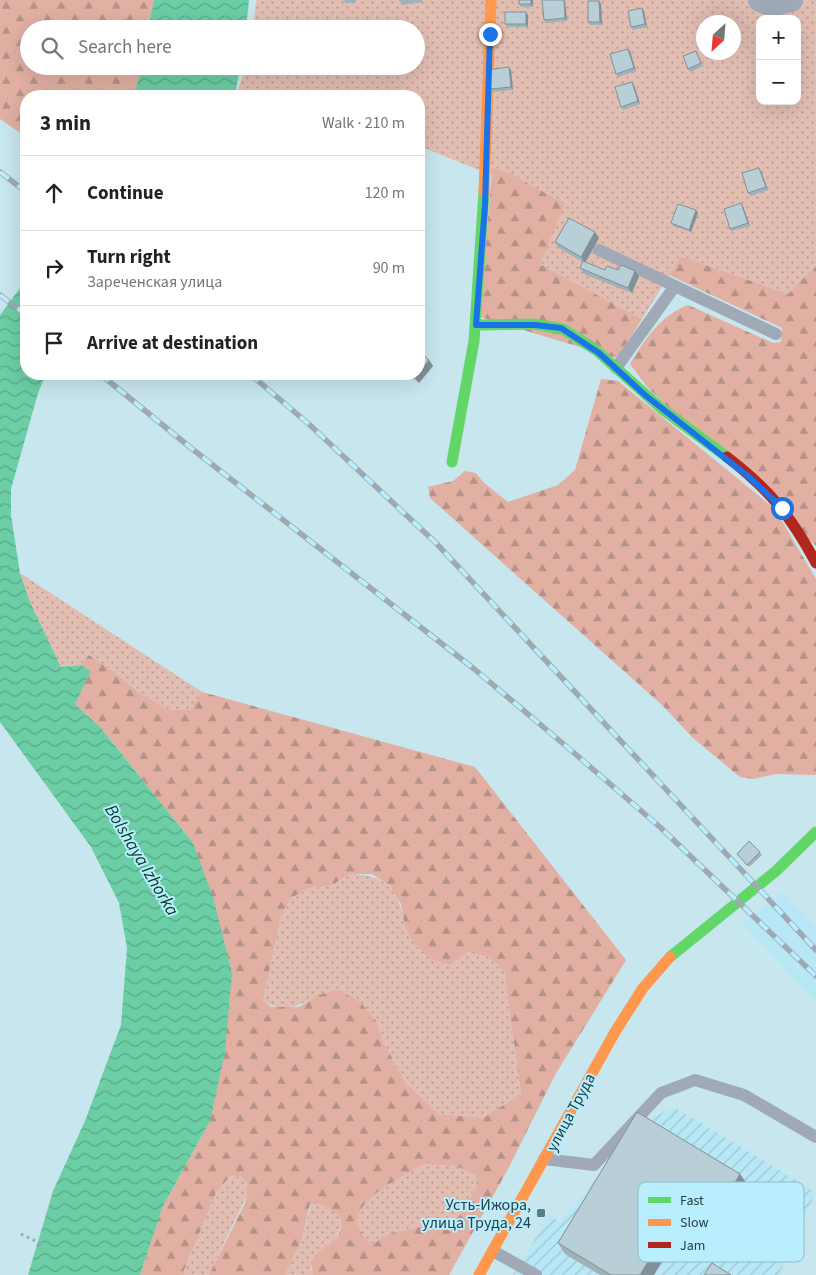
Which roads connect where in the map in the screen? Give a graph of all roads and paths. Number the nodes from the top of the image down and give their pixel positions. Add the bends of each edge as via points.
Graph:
1 (491, 0) edge
2 (760, 0) edge
3 (791, 0) edge
4 (599, 250) dead end
5 (675, 286) junction
6 (476, 325) junction
7 (776, 334) dead end
8 (616, 368) junction
9 (452, 462) dead end
10 (816, 562) edge
11 (816, 832) edge
12 (816, 1137) edge
13 (544, 1159) junction
14 (21, 1234) dead end
15 (42, 1244) dead end
16 (493, 1251) junction
17 (479, 1275) edge
18 (536, 1275) edge

1 - 6 street via 485,205
2 - 3 street via 772,5
4 - 5 lane
5 - 7 lane
5 - 8 lane
6 - 8 street via 561,328
6 - 9 street
8 - 10 street via 782,508
11 - 13 street, улица Труда via 738,901 704,926 648,982 586,1080
12 - 13 lane via 744,1095 695,1080 661,1093 594,1165
13 - 16 street, улица Труда
14 - 15 path
16 - 17 street, улица Труда
16 - 18 lane

